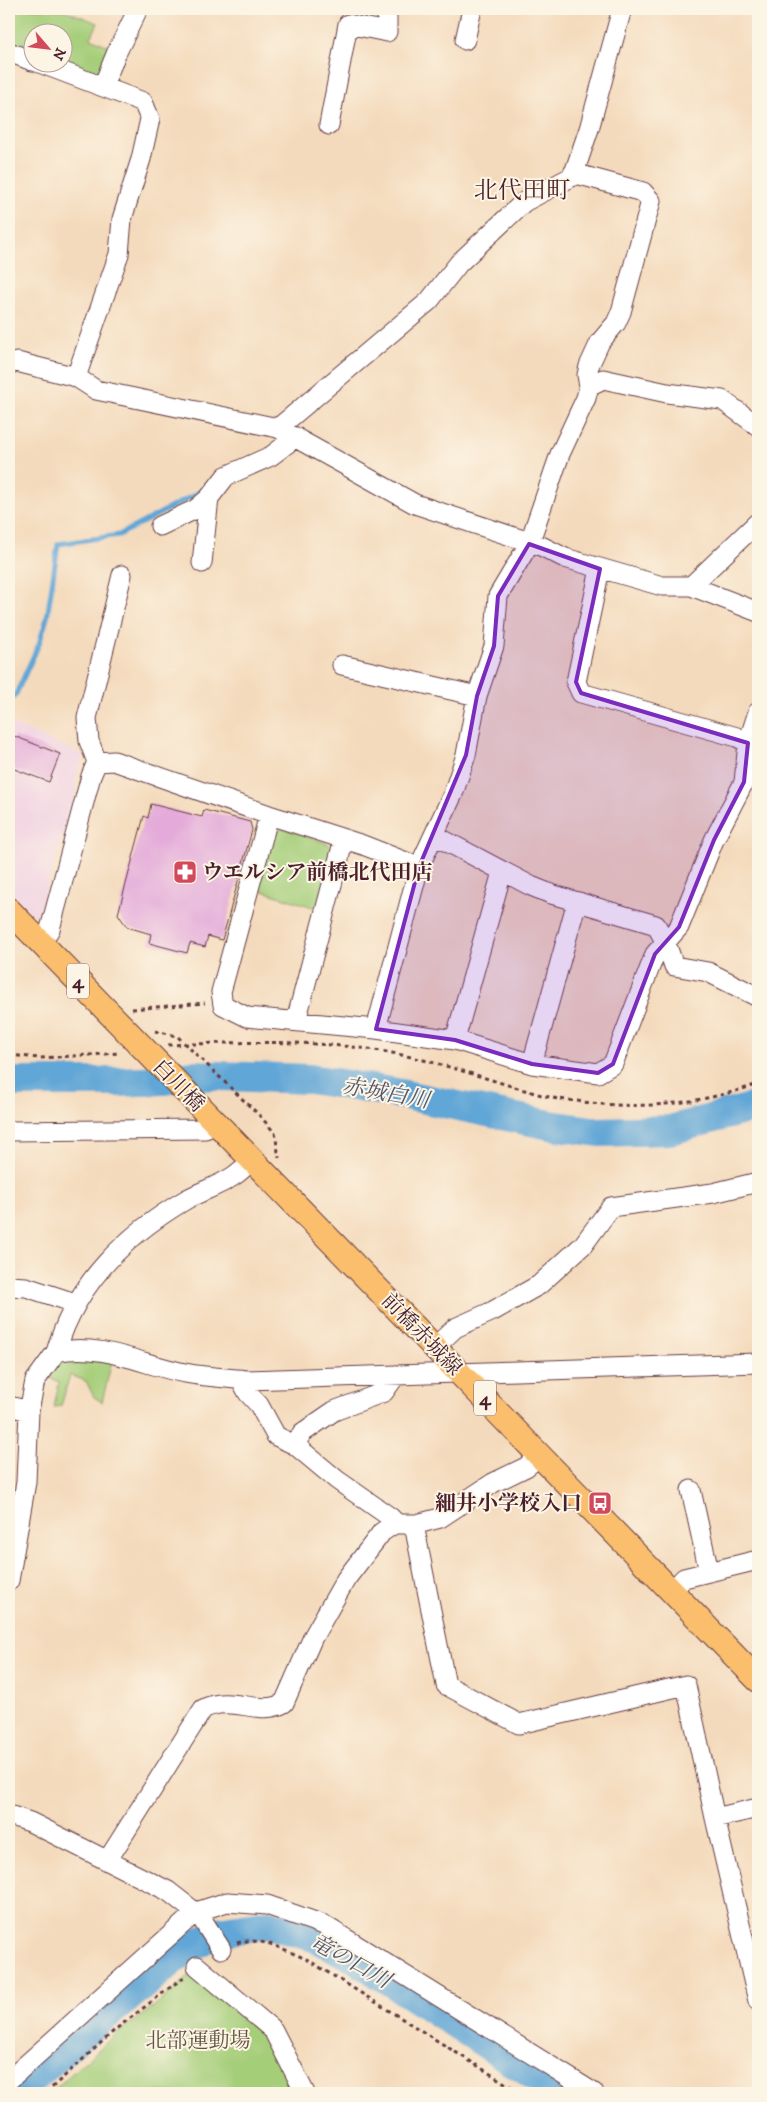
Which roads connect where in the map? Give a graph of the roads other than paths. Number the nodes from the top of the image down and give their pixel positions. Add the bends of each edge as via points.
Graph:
1 (138, 9) edge
2 (387, 9) edge
3 (472, 9) edge
4 (622, 9) edge
5 (466, 40) dead end
6 (9, 52) edge
7 (22, 57) edge
8 (64, 72) edge
9 (103, 86) junction
10 (329, 125) dead end
11 (573, 173) junction
12 (9, 364) edge
13 (76, 377) junction
14 (589, 386) junction
15 (758, 426) edge
16 (278, 428) junction
17 (296, 437) junction
18 (209, 498) junction
19 (758, 522) edge
20 (160, 526) dead end
21 (529, 544) junction
22 (202, 564) dead end
23 (600, 569) junction
24 (122, 575) dead end
25 (691, 586) junction
26 (758, 612) edge
27 (342, 665) dead end
28 (477, 696) junction
29 (758, 712) edge
30 (748, 743) junction
31 (94, 769) junction
32 (269, 816) junction
33 (434, 835) junction
34 (344, 839) junction
35 (418, 867) junction
36 (502, 872) junction
37 (580, 902) junction
38 (9, 910) edge
39 (41, 943) junction
40 (666, 943) junction
41 (758, 998) edge
42 (296, 1021) junction
43 (376, 1029) junction
44 (455, 1040) junction
45 (532, 1064) junction
46 (214, 1121) junction
47 (9, 1131) edge
48 (252, 1160) junction
49 (758, 1182) edge
50 (9, 1286) edge
51 (75, 1303) junction
52 (435, 1347) junction
53 (56, 1352) junction
54 (758, 1363) edge
55 (460, 1372) junction
56 (396, 1375) junction
57 (241, 1380) junction
58 (9, 1406) edge
59 (30, 1411) junction
60 (295, 1445) junction
61 (540, 1455) junction
62 (691, 1490) dead end
63 (405, 1524) junction
64 (758, 1560) edge
65 (709, 1572) junction
66 (9, 1581) edge
67 (672, 1591) junction
68 (758, 1680) edge
69 (758, 1808) edge
70 (9, 1815) edge
71 (715, 1818) junction
72 (107, 1861) junction
73 (198, 1914) junction
74 (219, 1946) road end
75 (197, 1966) road end
76 (758, 2001) edge
77 (9, 2080) edge
78 (305, 2093) edge
79 (594, 2093) edge

1 - 9 street
2 - 10 street via 387,32 348,24
3 - 5 street
4 - 11 street
6 - 7 street
8 - 9 street
9 - 13 street via 143,102 150,119 122,218 119,254
11 - 14 street via 642,192 651,201 621,312 600,342 589,366
11 - 16 street via 524,202 459,262 429,300
12 - 13 street via 17,362
13 - 16 street via 96,390
14 - 15 street via 603,379 667,393 722,400
14 - 21 street via 560,454
16 - 17 street
17 - 18 street via 271,456 226,476
17 - 21 street via 415,504
18 - 20 street via 196,509
18 - 22 street
19 - 25 street
21 - 23 street
21 - 28 street via 498,596 494,646
23 - 25 street via 662,586
23 - 30 street via 576,682 581,693 738,737
24 - 31 street via 87,718
25 - 26 street
27 - 28 street
28 - 33 street via 460,776
29 - 30 street
30 - 40 street via 744,782 714,840 679,927
31 - 32 street via 114,761
31 - 39 street via 50,929
32 - 34 street
32 - 42 street via 221,1001 226,1008 248,1017
33 - 35 street
33 - 36 street
34 - 35 street
34 - 42 street
35 - 43 street
36 - 37 street via 551,894
36 - 44 street
37 - 40 street via 656,925
37 - 45 street via 574,912
38 - 39 main road, 4
39 - 46 main road, 白川橋 / 4 via 146,1043
40 - 41 street via 674,966 708,972
40 - 45 street via 655,954 613,1064 598,1073
42 - 43 street
43 - 44 street
44 - 45 street
46 - 47 street via 205,1129
46 - 48 main road, 前橋赤城線 / 4
48 - 51 street via 232,1177 187,1199 123,1245
48 - 52 main road, 前橋赤城線 / 4
49 - 52 street via 714,1193 611,1207 583,1245 538,1285 455,1328
50 - 51 street via 26,1287
51 - 53 street
52 - 55 main road, 前橋赤城線 / 4
53 - 57 street via 69,1349 108,1352 185,1373
53 - 59 street via 35,1381
54 - 55 street
55 - 56 street
55 - 61 main road, 前橋赤城線 / 4
56 - 57 street
56 - 60 street via 384,1392 334,1411 302,1433
57 - 60 street via 276,1436
58 - 59 street
59 - 66 street via 26,1482
60 - 63 street via 337,1480
61 - 63 street via 526,1467 493,1483 440,1518
61 - 67 main road, 前橋赤城線 / 4
62 - 65 street
63 - 71 street via 446,1685 519,1724 686,1685
63 - 72 street via 382,1532 346,1579 313,1637 284,1703 274,1708 223,1702 203,1709
64 - 65 street
65 - 67 street via 684,1578
67 - 68 main road, 前橋赤城線 / 4
69 - 71 street
70 - 72 street via 30,1822
71 - 76 street
72 - 73 street via 168,1892
73 - 74 street
73 - 77 street
73 - 79 street via 227,1902 267,1905 324,1925
75 - 78 street via 274,2030

